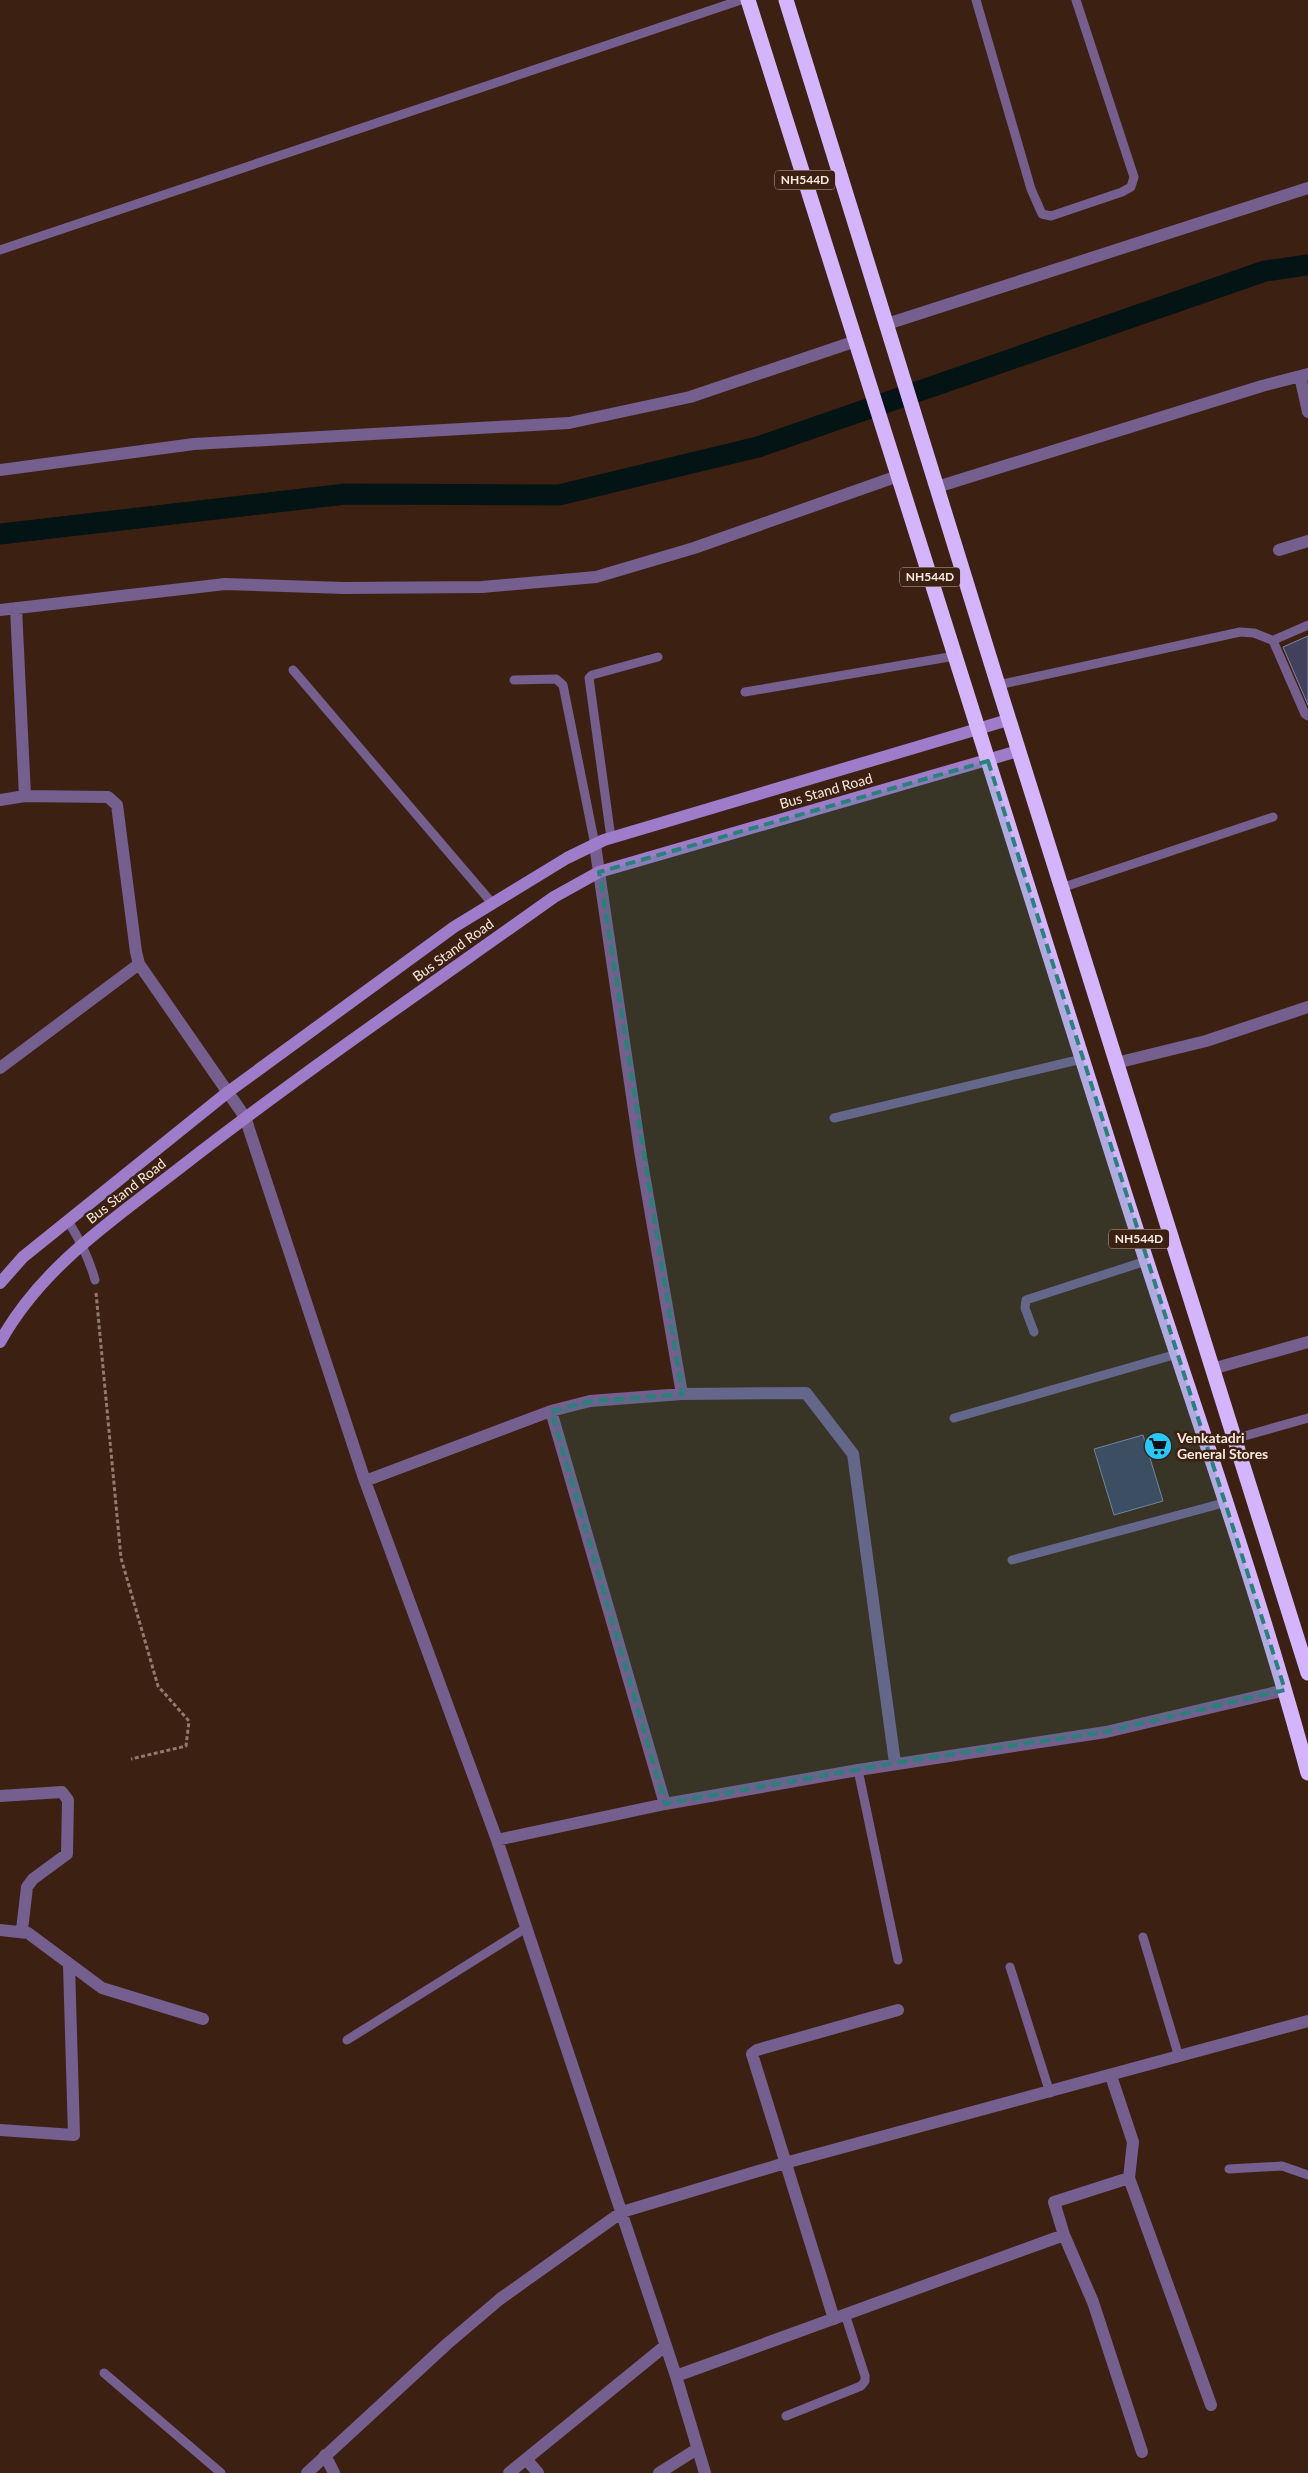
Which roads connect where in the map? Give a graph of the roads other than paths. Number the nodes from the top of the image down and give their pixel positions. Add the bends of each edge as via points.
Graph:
1 (741, 0) edge
2 (748, 0) edge
3 (786, 0) edge
4 (976, 0) edge
5 (1076, 0) edge
6 (1308, 188) edge
7 (0, 250) edge
8 (887, 324) junction
9 (856, 341) junction
10 (1304, 375) edge
11 (1308, 412) edge
12 (0, 470) edge
13 (898, 476) junction
14 (937, 487) junction
15 (1308, 541) edge
16 (1279, 550) dead end
17 (16, 608) junction
18 (0, 610) edge
19 (1308, 625) edge
20 (1274, 641) junction
21 (955, 656) junction
22 (658, 657) dead end
23 (293, 670) dead end
24 (514, 680) dead end
25 (998, 685) junction
26 (745, 692) dead end
27 (1308, 716) edge
28 (1008, 720) junction
29 (978, 729) junction
30 (1018, 751) junction
31 (988, 760) junction
32 (25, 796) junction
33 (0, 800) edge
34 (1273, 817) dead end
35 (611, 838) junction
36 (595, 845) junction
37 (599, 872) junction
38 (1061, 888) junction
39 (492, 903) junction
40 (139, 964) junction
41 (1308, 1007) edge
42 (1082, 1059) junction
43 (1116, 1063) junction
44 (0, 1068) edge
45 (228, 1092) junction
46 (245, 1117) junction
47 (834, 1118) dead end
48 (68, 1221) junction
49 (82, 1244) junction
50 (1146, 1261) junction
51 (95, 1280) road end
52 (0, 1283) edge
53 (1034, 1332) dead end
54 (0, 1342) edge
55 (1308, 1342) edge
56 (1177, 1354) junction
57 (1212, 1369) junction
58 (682, 1394) junction
59 (551, 1411) junction
60 (954, 1418) dead end
61 (1308, 1418) edge
62 (1234, 1439) junction
63 (365, 1481) junction
64 (1227, 1502) junction
65 (1012, 1560) dead end
66 (1304, 1647) edge
67 (1308, 1673) edge
68 (1285, 1690) junction
69 (895, 1763) junction
70 (858, 1770) junction
71 (1308, 1773) edge
72 (0, 1796) edge
73 (665, 1804) junction
74 (497, 1840) junction
75 (526, 1928) junction
76 (0, 1930) edge
77 (22, 1930) junction
78 (1142, 1937) dead end
79 (898, 1960) dead end
80 (70, 1965) junction
81 (1010, 1967) dead end
82 (898, 2010) dead end
83 (203, 2019) dead end
84 (1308, 2021) edge
85 (347, 2040) dead end
86 (1179, 2057) junction
87 (1111, 2076) junction
88 (1050, 2093) junction
89 (0, 2130) edge
90 (785, 2163) junction
91 (1229, 2169) dead end
92 (1308, 2175) edge
93 (1129, 2178) junction
94 (622, 2212) junction
95 (1064, 2234) junction
96 (840, 2316) junction
97 (665, 2346) junction
98 (104, 2373) dead end
99 (676, 2376) junction
100 (1211, 2405) dead end
101 (786, 2416) dead end
102 (697, 2449) junction
103 (1142, 2452) dead end
104 (325, 2455) junction
105 (526, 2459) junction
106 (220, 2473) edge
107 (307, 2473) edge
108 (334, 2473) edge
109 (509, 2473) edge
110 (538, 2473) edge
111 (659, 2473) edge
112 (705, 2473) edge

1 - 7 lane
2 - 9 highway, NH544D
3 - 8 highway, NH544D
4 - 5 lane via 1030,189 1042,214 1051,216 1122,192 1130,187 1134,177
6 - 8 street
8 - 14 highway, NH544D
9 - 12 street via 690,397 569,423 194,444
9 - 13 highway, NH544D
10 - 11 street
10 - 14 street
13 - 17 street via 694,548 596,577 482,587 344,588 225,584
13 - 21 highway, NH544D
14 - 25 highway, NH544D
15 - 16 street
17 - 18 street
17 - 32 street
19 - 20 lane
20 - 25 lane via 1254,633 1240,632
20 - 27 lane
21 - 26 lane
21 - 29 highway, NH544D
22 - 35 lane via 589,678
23 - 39 lane
24 - 36 lane via 556,679 564,685
25 - 28 highway, NH544D
28 - 29 street, Bus Stand Road
28 - 30 highway, NH544D
29 - 31 highway, NH544D
29 - 35 street, Bus Stand Road
30 - 31 street, Bus Stand Road
30 - 38 highway, NH544D
31 - 37 street, Bus Stand Road
31 - 42 highway, NH544D
32 - 33 street
32 - 40 street via 108,797 117,805
34 - 38 lane
35 - 36 street, Bus Stand Road
36 - 37 street
36 - 39 street, Bus Stand Road
37 - 46 street, Bus Stand Road via 554,897
37 - 58 street via 641,1157
38 - 43 highway, NH544D
39 - 45 street, Bus Stand Road via 454,927
40 - 44 street
40 - 45 street
41 - 43 street via 1206,1040
42 - 47 lane
42 - 50 highway, NH544D
43 - 57 highway, NH544D
45 - 46 street
45 - 48 street, Bus Stand Road
46 - 49 street, Bus Stand Road
46 - 63 street
48 - 49 lane
48 - 52 street, Bus Stand Road via 23,1257
49 - 51 lane
49 - 54 street, Bus Stand Road via 29,1297
50 - 53 lane via 1026,1300 1025,1308
50 - 56 highway, NH544D
55 - 57 street
56 - 60 lane
56 - 64 highway, NH544D
57 - 62 highway, NH544D
58 - 59 street via 590,1401
58 - 69 street via 806,1393 853,1454
59 - 63 street
59 - 73 street
61 - 62 lane
62 - 66 highway, NH544D
63 - 74 street
64 - 65 lane
64 - 68 highway, NH544D
66 - 67 highway, NH544D
68 - 69 street via 1106,1732
68 - 71 highway, NH544D
69 - 70 street
70 - 73 street
70 - 79 lane
72 - 77 street via 62,1792 68,1800 67,1854 27,1887
73 - 74 street
74 - 75 street
75 - 85 lane
75 - 94 street
76 - 77 street
77 - 80 street
78 - 86 lane
80 - 83 street via 102,1988
80 - 89 street via 74,2135
81 - 88 lane
82 - 90 street via 754,2051 753,2057
84 - 86 street
86 - 87 street
87 - 88 street
87 - 93 street via 1133,2142
88 - 90 street
90 - 94 street
90 - 96 street
91 - 92 lane via 1282,2166
93 - 95 street via 1054,2202
93 - 100 street
94 - 97 street
94 - 104 street via 500,2299
95 - 96 street
95 - 103 street via 1092,2302
96 - 99 street
96 - 101 lane via 865,2381 861,2386
97 - 99 street
97 - 105 street
98 - 106 lane
99 - 102 street
102 - 111 street
102 - 112 street
104 - 107 street
104 - 108 street
105 - 109 street
105 - 110 street

